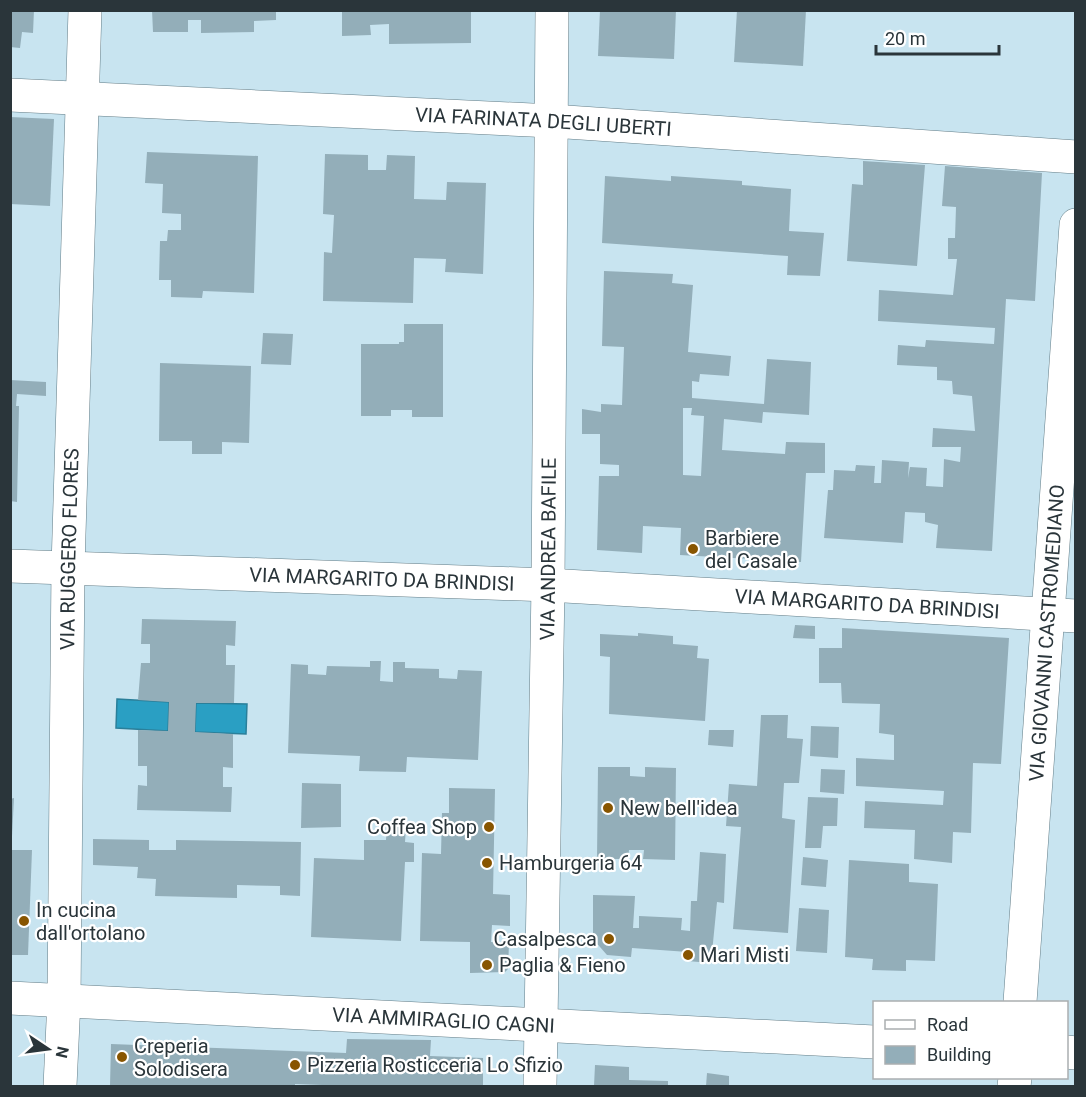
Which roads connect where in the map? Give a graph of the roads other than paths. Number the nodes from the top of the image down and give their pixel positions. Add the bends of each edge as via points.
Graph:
1 (85, 10) edge
2 (552, 10) edge
3 (10, 95) edge
4 (84, 98) junction
5 (552, 121) junction
6 (1076, 157) edge
7 (1076, 225) edge
8 (10, 566) edge
9 (68, 567) junction
10 (548, 585) junction
11 (1062, 615) edge
12 (10, 998) edge
13 (64, 1000) junction
14 (1020, 1001) edge
15 (541, 1025) junction
16 (873, 1042) edge
17 (60, 1086) edge
18 (540, 1086) edge

1 - 4 street, VIA RUGGERO FLORES
2 - 5 street, VIA ANDREA BAFILE
3 - 4 street, VIA FARINATA DEGLI UBERTI
4 - 5 street, VIA FARINATA DEGLI UBERTI
4 - 9 street, VIA RUGGERO FLORES
5 - 6 street, VIA FARINATA DEGLI UBERTI
5 - 10 street, VIA ANDREA BAFILE
7 - 11 street, VIA GIOVANNI CASTROMEDIANO
8 - 9 street, VIA MARGARITO DA BRINDISI
9 - 10 street, VIA MARGARITO DA BRINDISI
9 - 13 street, VIA RUGGERO FLORES
10 - 11 street, VIA MARGARITO DA BRINDISI
10 - 15 street, VIA ANDREA BAFILE
11 - 14 street, VIA GIOVANNI CASTROMEDIANO
12 - 13 street, VIA AMMIRAGLIO CAGNI
13 - 15 street, VIA AMMIRAGLIO CAGNI
13 - 17 street, VIA RUGGERO FLORES
15 - 16 street, VIA AMMIRAGLIO CAGNI
15 - 18 street, VIA ANDREA BAFILE

